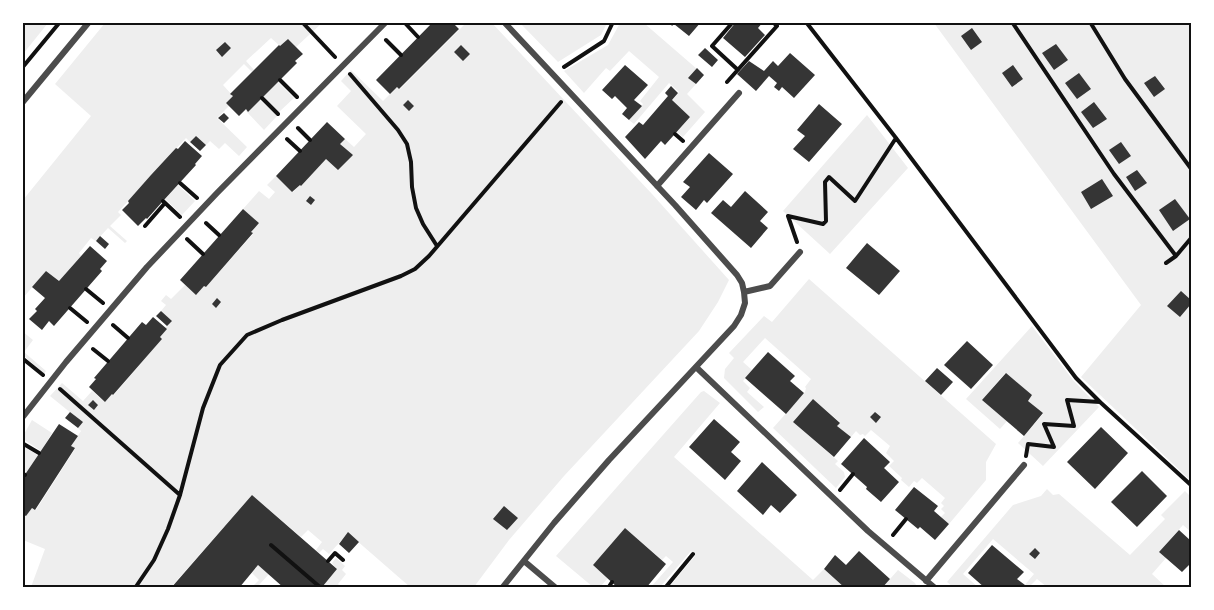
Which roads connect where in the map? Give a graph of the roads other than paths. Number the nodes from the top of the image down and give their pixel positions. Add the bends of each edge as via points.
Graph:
1 (89, 22) edge
2 (386, 22) edge
3 (504, 22) edge
4 (739, 93) dead end
5 (22, 103) edge
6 (657, 186) junction
7 (800, 252) road end
8 (744, 292) junction
9 (696, 367) junction
10 (22, 418) edge
11 (1024, 465) road end
12 (524, 561) junction
13 (926, 581) junction
14 (502, 588) edge
15 (556, 588) edge
16 (935, 588) edge

1 - 5 street
2 - 10 street via 196,215 84,340
3 - 6 street
4 - 6 street
6 - 8 street via 737,275
7 - 8 street via 770,286
8 - 9 street via 745,303 734,326
9 - 12 street
9 - 13 street
11 - 13 street
12 - 14 street
12 - 15 street
13 - 16 street

